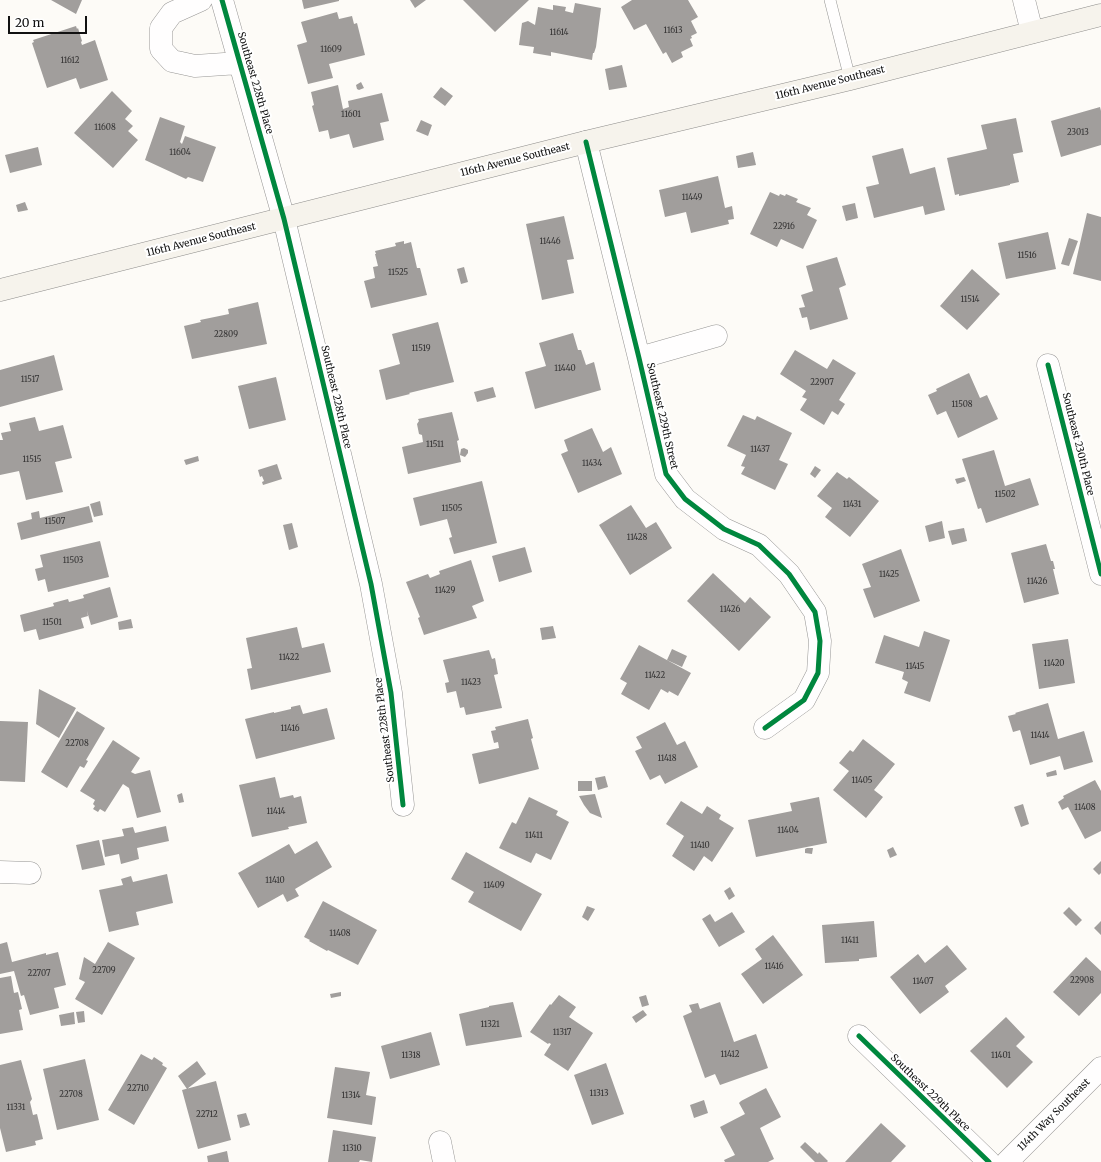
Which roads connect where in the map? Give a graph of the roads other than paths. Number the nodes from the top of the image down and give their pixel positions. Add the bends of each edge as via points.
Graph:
1 (201, 0) edge
2 (222, 0) edge
3 (830, 0) edge
4 (1024, 0) edge
5 (1101, 15) edge
6 (1032, 32) junction
7 (239, 63) junction
8 (850, 79) junction
9 (586, 142) junction
10 (284, 219) junction
11 (0, 290) edge
12 (716, 336) dead end
13 (639, 358) junction
14 (1048, 365) dead end
15 (1101, 574) edge
16 (765, 728) dead end
17 (403, 805) dead end
18 (0, 872) edge
19 (30, 873) dead end
20 (859, 1036) dead end
21 (1101, 1068) edge
22 (988, 1162) edge
23 (1007, 1162) edge

1 - 7 street, Southeast 228th Place via 172,13 162,28 161,49 172,61 195,66
2 - 7 street, Southeast 228th Place
3 - 8 lane
4 - 6 street
5 - 6 main road, 116th Avenue Southeast
6 - 8 main road, 116th Avenue Southeast
7 - 10 street, Southeast 228th Place
8 - 9 main road, 116th Avenue Southeast
9 - 10 main road, 116th Avenue Southeast
9 - 13 street, Southeast 229th Street
10 - 11 main road, 116th Avenue Southeast
10 - 17 street, Southeast 228th Place via 371,584 391,693
12 - 13 street
13 - 16 street, Southeast 229th Street via 666,474 685,499 724,529 759,545 789,574 815,612 820,641 818,673 804,700
14 - 15 street, Southeast 230th Place
18 - 19 street
20 - 22 street, Southeast 229th Place
21 - 23 street, 114th Way Southeast

